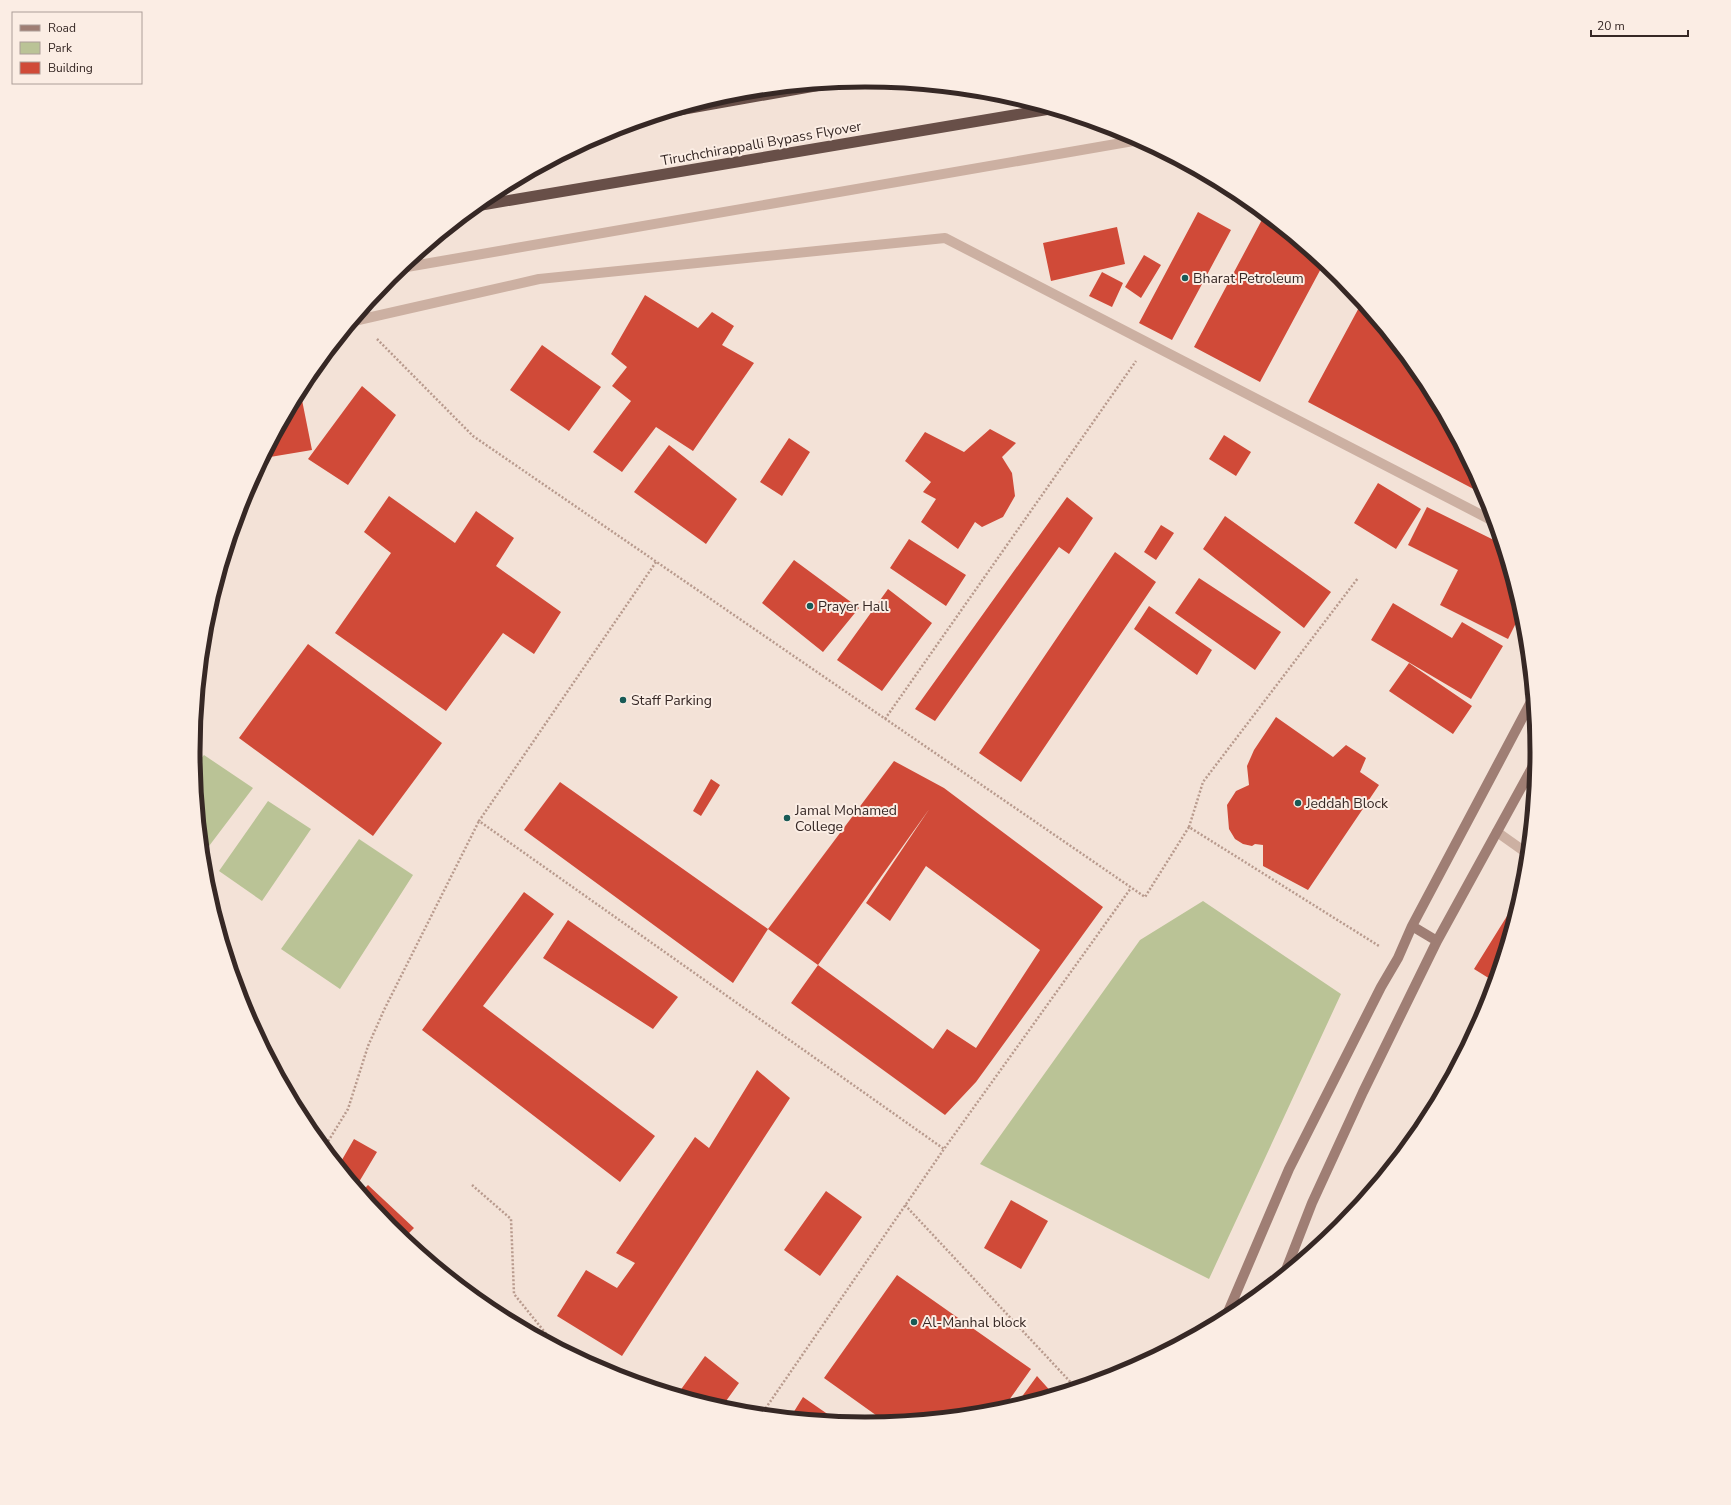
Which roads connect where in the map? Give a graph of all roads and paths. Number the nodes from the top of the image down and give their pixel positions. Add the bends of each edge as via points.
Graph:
1 (1040, 111) edge
2 (1128, 142) edge
3 (489, 204) edge
4 (412, 266) edge
5 (361, 319) edge
6 (358, 322) edge
7 (1148, 343) junction
8 (1488, 518) edge
9 (656, 561) junction
10 (1358, 578) dead end
11 (1529, 705) edge
12 (885, 719) junction
13 (1531, 771) edge
14 (479, 821) junction
15 (1189, 827) junction
16 (1497, 832) junction
17 (1523, 851) edge
18 (1130, 888) junction
19 (1412, 926) junction
20 (1436, 942) junction
21 (1398, 958) junction
22 (327, 1143) edge
23 (944, 1149) junction
24 (472, 1185) dead end
25 (905, 1205) junction
26 (1287, 1267) edge
27 (1229, 1310) edge
28 (549, 1337) edge
29 (1073, 1385) edge
30 (765, 1410) edge

1 - 3 highway, Tiruchchirappalli Bypass Flyover
2 - 4 street
5 - 7 street via 539,279 945,238
6 - 9 path via 473,436
7 - 8 street
7 - 12 path
9 - 12 path
9 - 14 path
10 - 15 path via 1203,782
11 - 19 main road
12 - 18 path
13 - 16 main road
14 - 22 path via 384,1010 368,1046 348,1109
14 - 23 path
15 - 18 path via 1145,897
15 - 21 path
16 - 17 street
16 - 20 main road
18 - 23 path
19 - 20 main road
19 - 21 main road
20 - 26 main road via 1312,1203
21 - 27 main road via 1289,1169
23 - 25 path
24 - 28 path via 511,1219 514,1294
25 - 29 path
25 - 30 path

